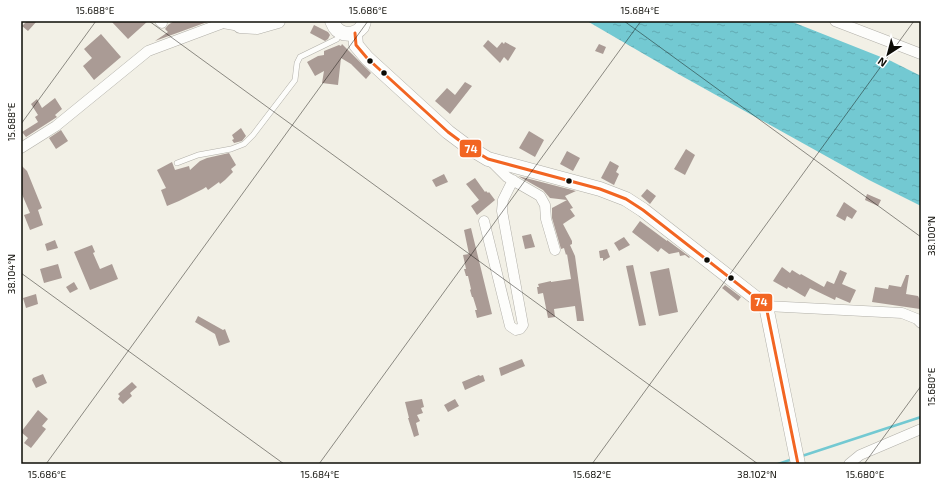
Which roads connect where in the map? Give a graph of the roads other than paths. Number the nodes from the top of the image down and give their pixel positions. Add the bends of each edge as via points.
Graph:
1 (278, 21) edge
2 (332, 21) edge
3 (364, 21) edge
4 (835, 21) edge
5 (238, 23) edge
6 (341, 32) junction
7 (355, 33) junction
8 (921, 54) edge
9 (21, 148) edge
10 (488, 159) junction
11 (177, 163) dead end
12 (512, 180) junction
13 (484, 221) dead end
14 (555, 250) dead end
15 (766, 306) junction
16 (921, 323) edge
17 (921, 429) edge
18 (798, 464) edge
19 (849, 464) edge

1 - 5 street via 257,27
2 - 6 street via 335,28
3 - 7 street
4 - 8 street
5 - 9 street via 223,24 148,51 56,126
6 - 7 street
6 - 11 lane via 337,39 300,57 294,80 244,144
7 - 10 street via 356,45 367,58 448,132
10 - 12 street
10 - 15 street via 600,189 626,199
12 - 13 street via 503,200 502,211 523,325 520,329 516,330 510,326
12 - 14 street via 540,196 546,205 546,219
15 - 16 street via 902,313
15 - 18 street
17 - 19 street via 860,455

